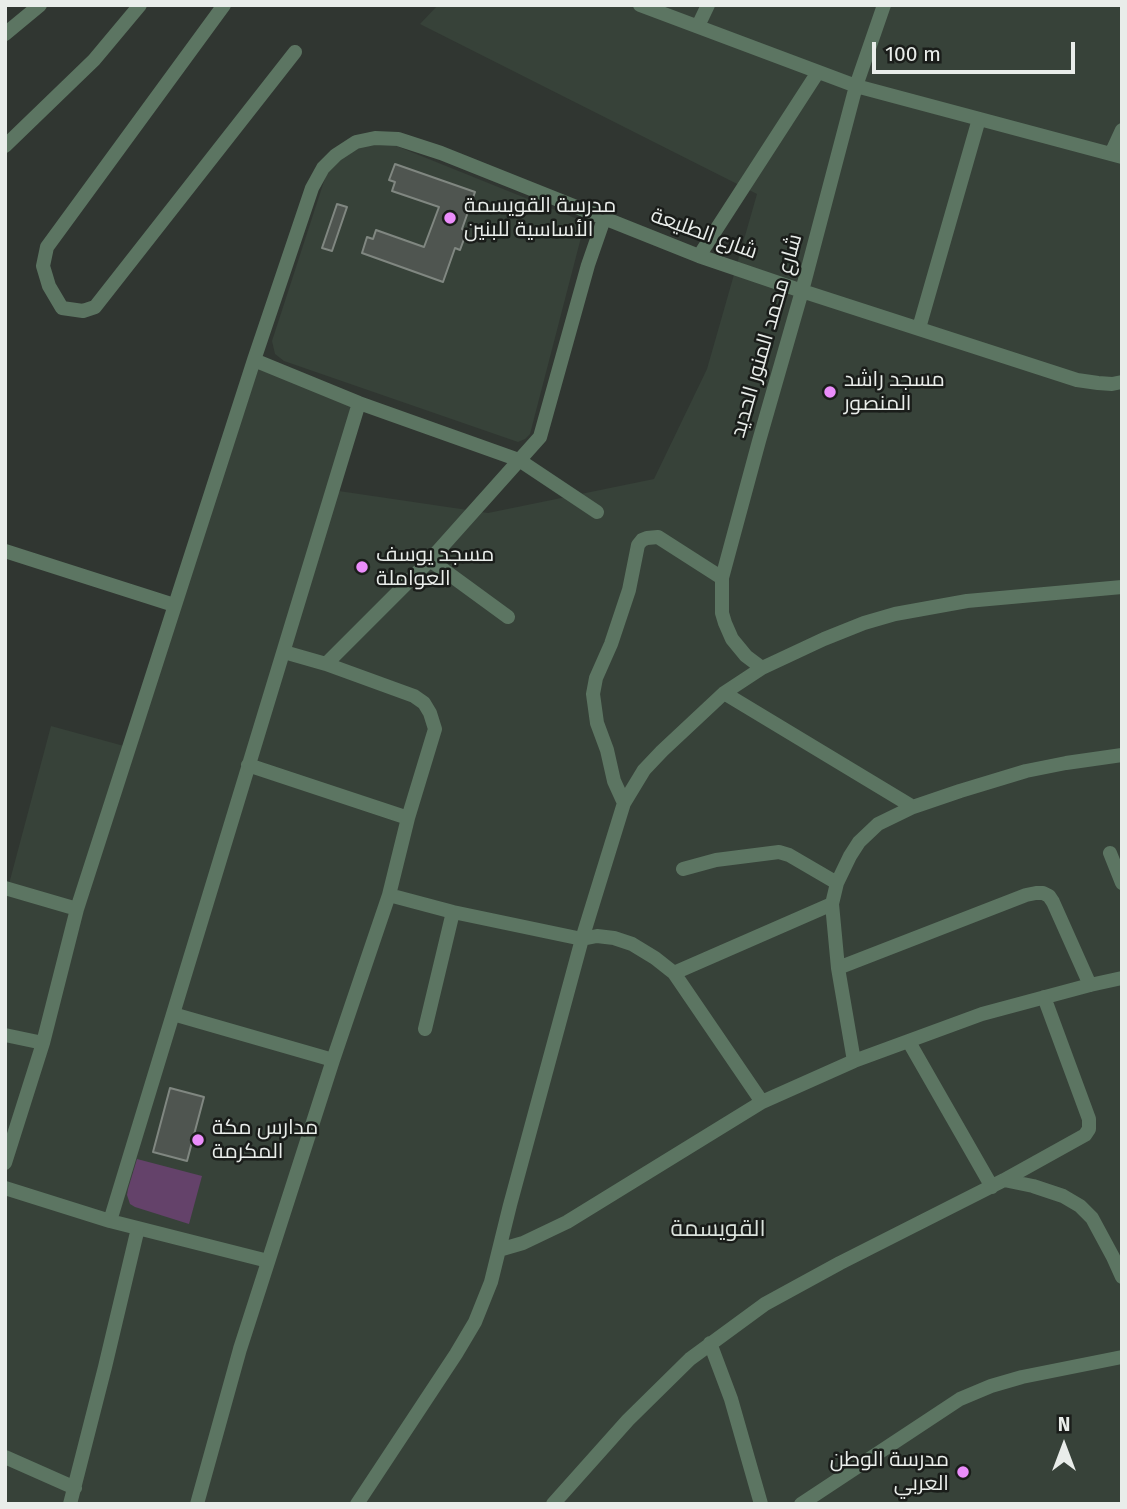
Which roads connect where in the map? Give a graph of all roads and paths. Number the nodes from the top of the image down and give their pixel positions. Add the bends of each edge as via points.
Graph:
1 (40, 5) edge
2 (140, 5) edge
3 (224, 5) edge
4 (640, 5) edge
5 (708, 5) edge
6 (881, 7) edge
7 (698, 26) junction
8 (5, 34) edge
9 (295, 52) dead end
10 (818, 72) junction
11 (856, 86) junction
12 (979, 119) junction
13 (1122, 130) edge
14 (5, 146) edge
15 (1117, 156) edge
16 (604, 219) junction
17 (698, 256) junction
18 (802, 291) junction
19 (919, 328) junction
20 (254, 360) junction
21 (1122, 382) edge
22 (359, 403) junction
23 (519, 460) junction
24 (597, 512) dead end
25 (5, 551) edge
26 (430, 560) junction
27 (722, 578) junction
28 (1122, 587) edge
29 (174, 605) junction
30 (508, 617) dead end
31 (284, 652) junction
32 (326, 664) junction
33 (762, 668) junction
34 (724, 693) junction
35 (1122, 755) edge
36 (248, 765) junction
37 (624, 803) junction
38 (913, 807) junction
39 (408, 818) junction
40 (1110, 853) dead end
41 (683, 869) dead end
42 (837, 883) junction
43 (1122, 883) edge
44 (5, 888) edge
45 (389, 895) junction
46 (832, 904) junction
47 (77, 909) junction
48 (453, 912) junction
49 (582, 939) junction
50 (838, 968) junction
51 (674, 973) junction
52 (1122, 978) edge
53 (1090, 985) junction
54 (1044, 997) junction
55 (173, 1014) junction
56 (425, 1029) dead end
57 (5, 1035) edge
58 (909, 1042) junction
59 (43, 1043) junction
60 (333, 1060) junction
61 (854, 1061) junction
62 (762, 1101) junction
63 (5, 1163) edge
64 (998, 1183) junction
65 (5, 1188) edge
66 (110, 1221) junction
67 (138, 1228) junction
68 (499, 1250) junction
69 (268, 1261) junction
70 (1122, 1276) edge
71 (710, 1343) junction
72 (1122, 1357) edge
73 (5, 1457) edge
74 (75, 1488) junction
75 (70, 1504) edge
76 (197, 1504) edge
77 (357, 1504) edge
78 (553, 1504) edge
79 (761, 1504) edge
80 (801, 1504) edge

1 - 8 street
2 - 14 street via 94,60
3 - 9 street via 47,247 43,266 62,308 83,311 95,307
4 - 7 street
5 - 7 street
6 - 11 street, شارع محمد المنور الحديد
7 - 10 street
10 - 11 street
10 - 17 street
11 - 12 street
11 - 18 street, شارع محمد المنور الحديد
12 - 15 street
12 - 19 street
13 - 15 street
16 - 17 street, شارع الطليعة
16 - 20 street, شارع الطليعة via 398,139 356,142 323,168 312,188
16 - 23 street via 540,437
17 - 18 street, شارع الطليعة
18 - 19 street, شارع الطليعة
18 - 27 street, شارع محمد المنور الحديد
19 - 21 street, شارع الطليعة via 1077,380
20 - 22 street
20 - 29 street
22 - 23 street
22 - 31 street
23 - 24 street
23 - 26 street
25 - 29 street
26 - 30 street
26 - 32 street
27 - 33 street, شارع محمد المنور الحديد via 722,613 732,639
27 - 37 street via 658,537 638,545 629,590 593,694 597,723
28 - 33 street via 967,601 895,614 824,639
29 - 47 street
31 - 32 street
31 - 36 street
32 - 39 street via 414,696 430,713 435,729
33 - 34 street
34 - 37 street via 653,760
34 - 38 street
35 - 38 street via 1026,771
36 - 39 street
36 - 55 street
37 - 49 street
38 - 42 street via 878,824 859,842
39 - 45 street
40 - 43 street
41 - 42 street via 779,852
42 - 46 street
44 - 47 street
45 - 48 street
45 - 60 street
46 - 50 street
46 - 51 street
47 - 59 street
48 - 49 street
48 - 56 street
49 - 51 street via 597,936 632,944
49 - 68 street
50 - 53 street via 1026,895 1043,893 1053,902
50 - 61 street
51 - 62 street
52 - 53 street
53 - 54 street
54 - 58 street
54 - 64 street via 1085,1106 1088,1129 1076,1141
55 - 60 street
55 - 66 street
57 - 59 street
58 - 61 street
58 - 64 street
59 - 63 street
60 - 69 street
61 - 62 street
62 - 68 street via 567,1222
64 - 70 street via 1033,1186 1080,1206 1092,1218
64 - 71 street via 765,1304
65 - 66 street
66 - 67 street
67 - 69 street
67 - 74 street
68 - 77 street via 475,1322
69 - 76 street
71 - 78 street via 628,1420
71 - 79 street
72 - 80 street via 1022,1377 960,1399
73 - 74 street
74 - 75 street

